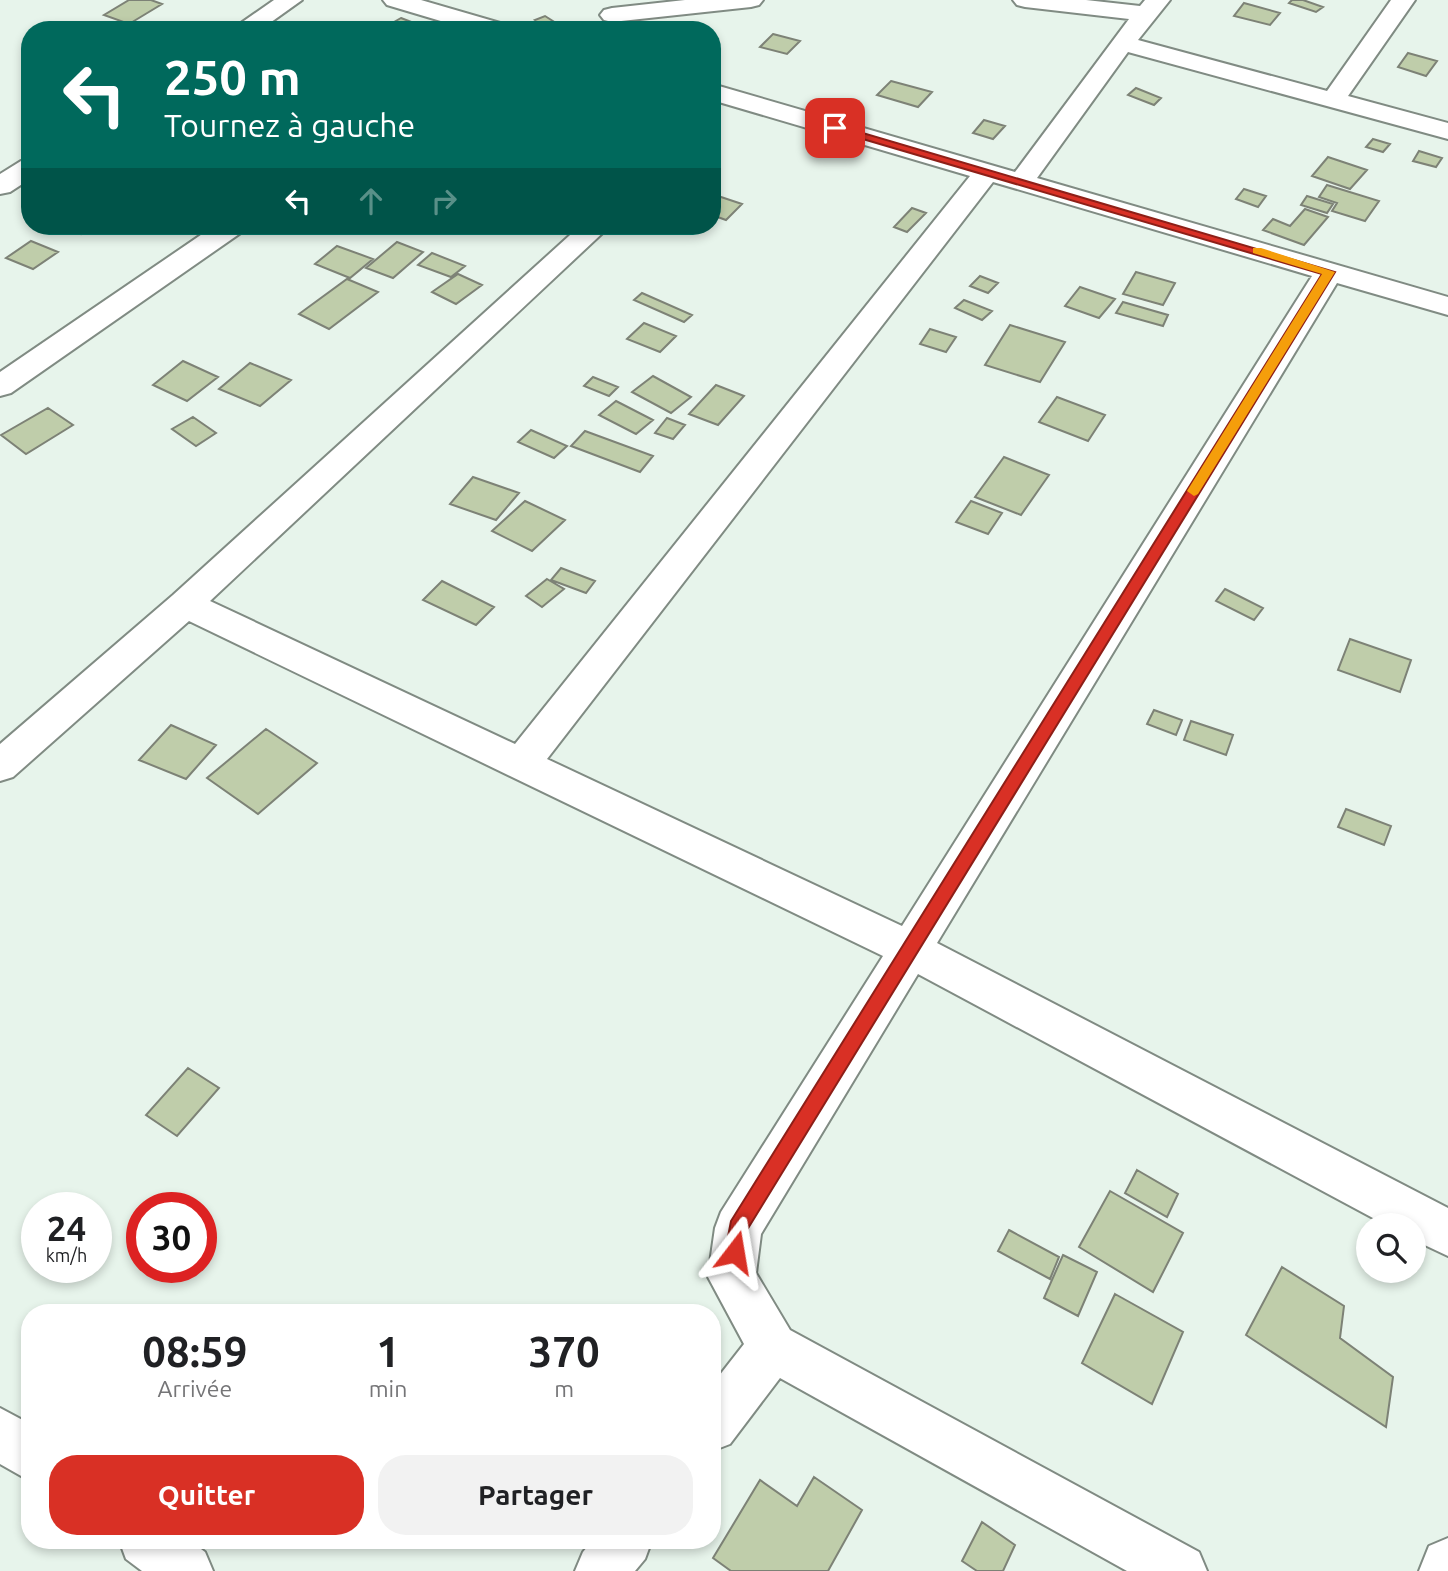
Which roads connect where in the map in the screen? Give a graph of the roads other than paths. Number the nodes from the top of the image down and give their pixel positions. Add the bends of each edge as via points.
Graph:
1 (290, 0) edge
2 (395, 0) edge
3 (751, 0) edge
4 (1025, 0) edge
5 (1403, 0) edge
6 (1152, 7) edge
7 (607, 15) edge
8 (257, 21) edge
9 (467, 21) edge
10 (1122, 43) junction
11 (723, 95) edge
12 (1333, 100) junction
13 (1448, 131) edge
14 (987, 172) junction
15 (21, 173) edge
16 (1021, 183) junction
17 (0, 186) edge
18 (219, 235) edge
19 (586, 235) edge
20 (1329, 272) junction
21 (1448, 306) edge
22 (0, 386) edge
23 (185, 604) junction
24 (521, 764) junction
25 (0, 766) edge
26 (910, 949) junction
27 (1448, 1233) edge
28 (773, 1346) junction
29 (721, 1414) edge
30 (0, 1433) edge
31 (21, 1448) edge
32 (157, 1549) edge
33 (619, 1549) edge
34 (1448, 1565) edge
35 (186, 1571) edge
36 (602, 1571) edge
37 (1180, 1571) edge
38 (1446, 1571) edge

1 - 8 street
2 - 9 street
3 - 7 street
4 - 6 street
5 - 12 street
6 - 10 street
10 - 12 street
10 - 16 street
11 - 14 street
12 - 13 street
14 - 16 street
14 - 24 street
15 - 17 street
16 - 20 street
18 - 22 street
19 - 23 street
20 - 21 street
20 - 26 street
23 - 24 street
23 - 25 street
24 - 26 street
26 - 27 street
26 - 28 street via 738,1228 732,1277
28 - 29 street
28 - 37 street
30 - 31 street
32 - 35 street
33 - 36 street
34 - 38 street

